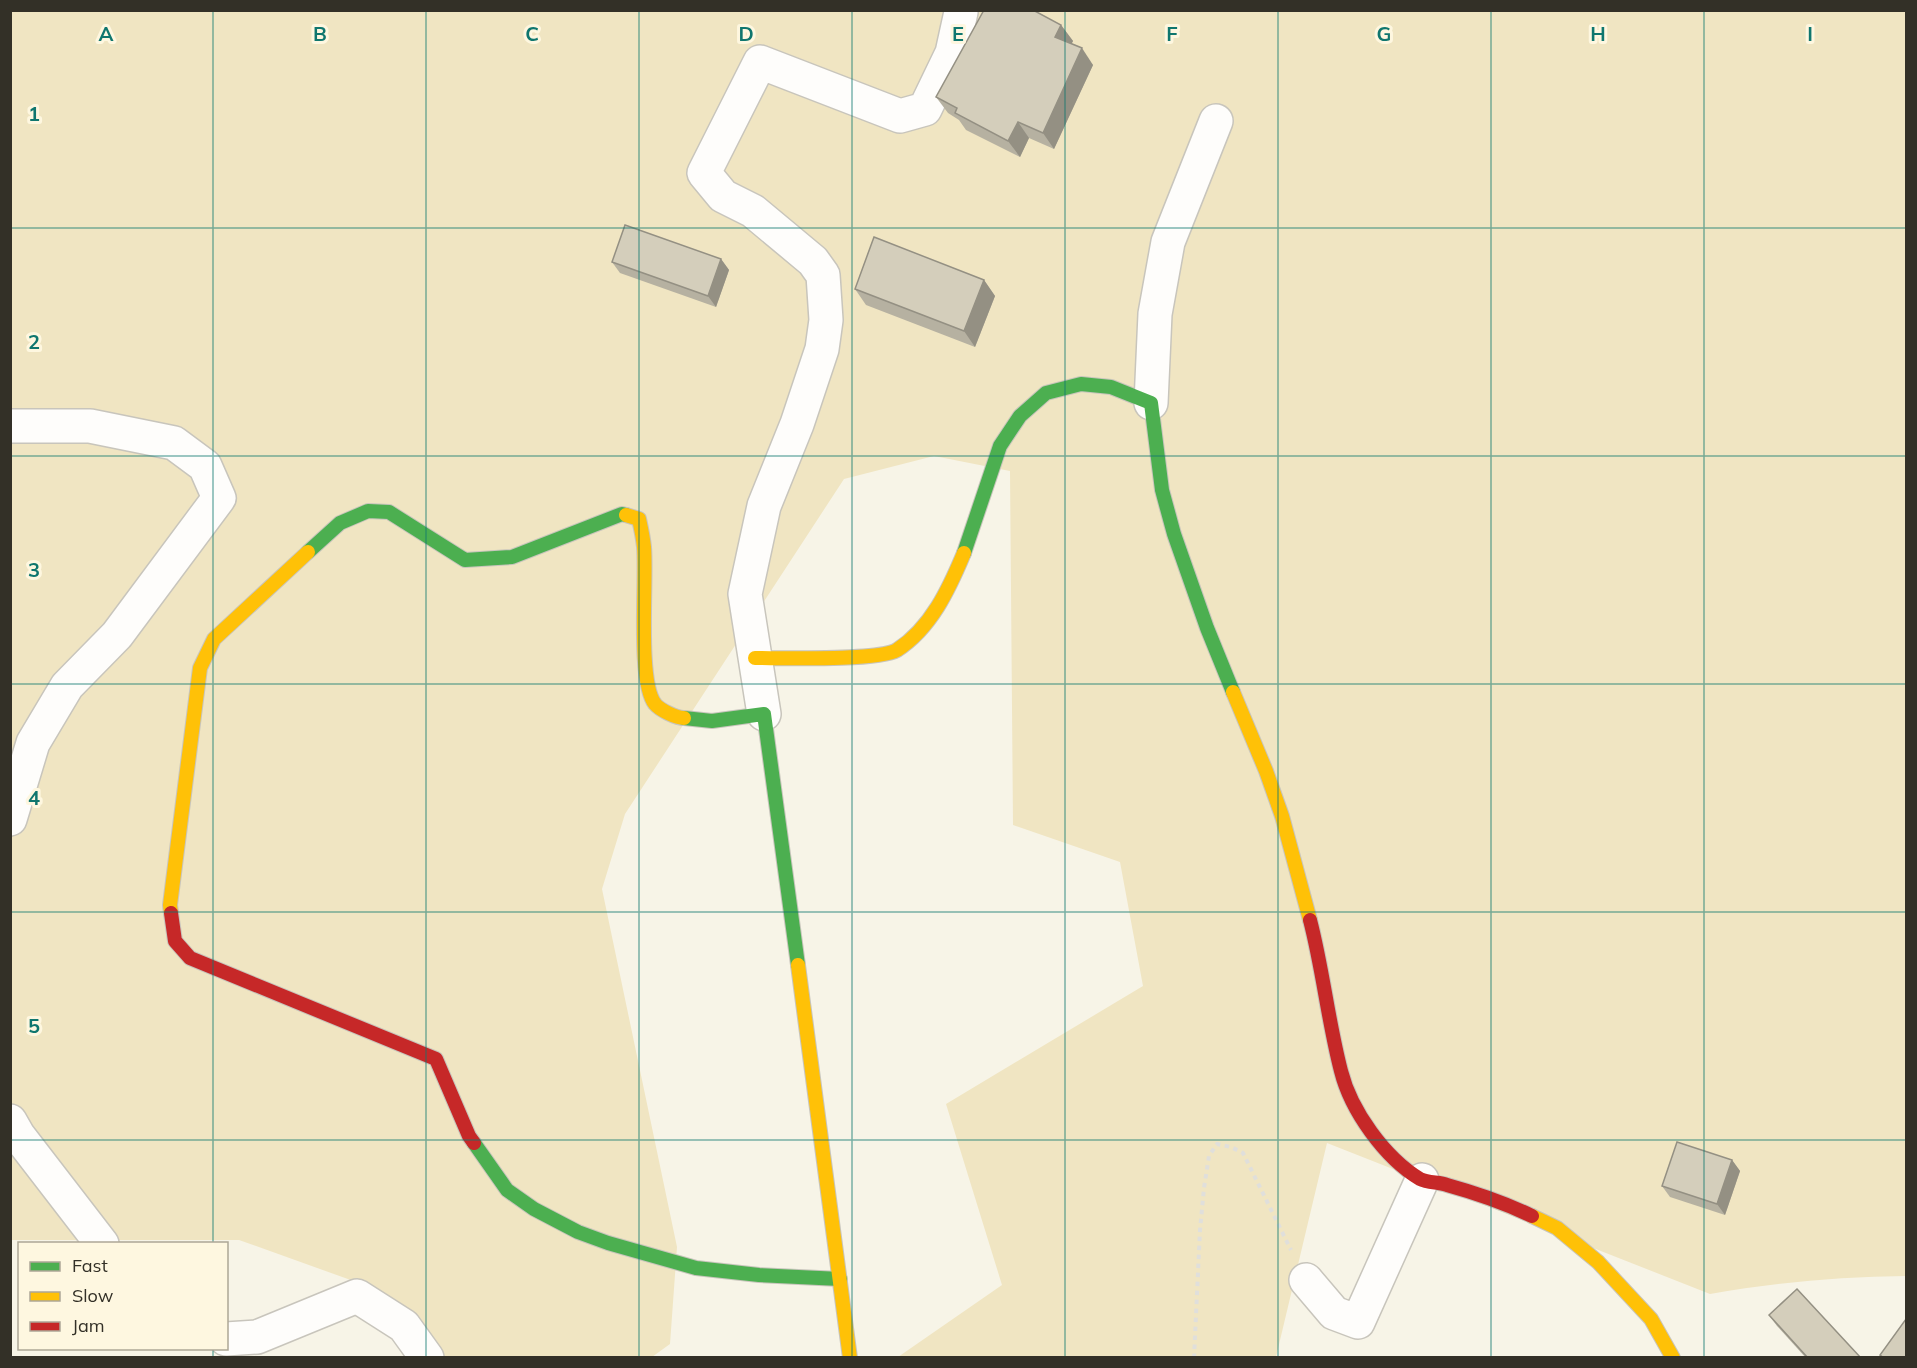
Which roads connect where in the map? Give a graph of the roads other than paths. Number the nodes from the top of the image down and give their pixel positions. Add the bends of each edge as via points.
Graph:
1 (961, 12) edge
2 (1216, 121) dead end
3 (1151, 402) junction
4 (10, 426) edge
5 (755, 658) junction
6 (764, 714) junction
7 (10, 819) edge
8 (13, 1132) edge
9 (1422, 1179) junction
10 (100, 1242) edge
11 (840, 1279) junction
12 (1306, 1280) road end
13 (228, 1339) edge
14 (427, 1358) edge
15 (850, 1358) edge
16 (1673, 1358) edge

1 - 5 street via 952,53 925,109 900,116 760,62 704,173 723,196 753,211 813,261 823,275 826,320 822,349 764,506 745,594
2 - 3 street via 1168,242 1155,314
3 - 5 street via 1111,387 1081,384 1046,393 1020,417 1000,446 952,581 933,614 895,651 873,656
3 - 9 street via 1162,490 1174,534 1282,816 1319,954 1341,1072 1367,1126 1392,1156
4 - 7 street via 90,426 174,443 206,466 219,498 117,634 67,686 33,743
5 - 6 street
6 - 11 street
6 - 11 street via 712,722 678,718 655,704 647,684 645,546 639,519 622,514 512,557 465,560 389,512 368,511 340,523 214,639 200,668 170,905 175,941 190,958 436,1059 469,1136 507,1190 534,1209 608,1243 696,1268
8 - 10 street
9 - 12 street via 1358,1322 1334,1312
9 - 16 street via 1506,1204 1557,1228 1598,1262 1651,1319
11 - 15 street
13 - 14 street via 257,1337 357,1296 404,1326

